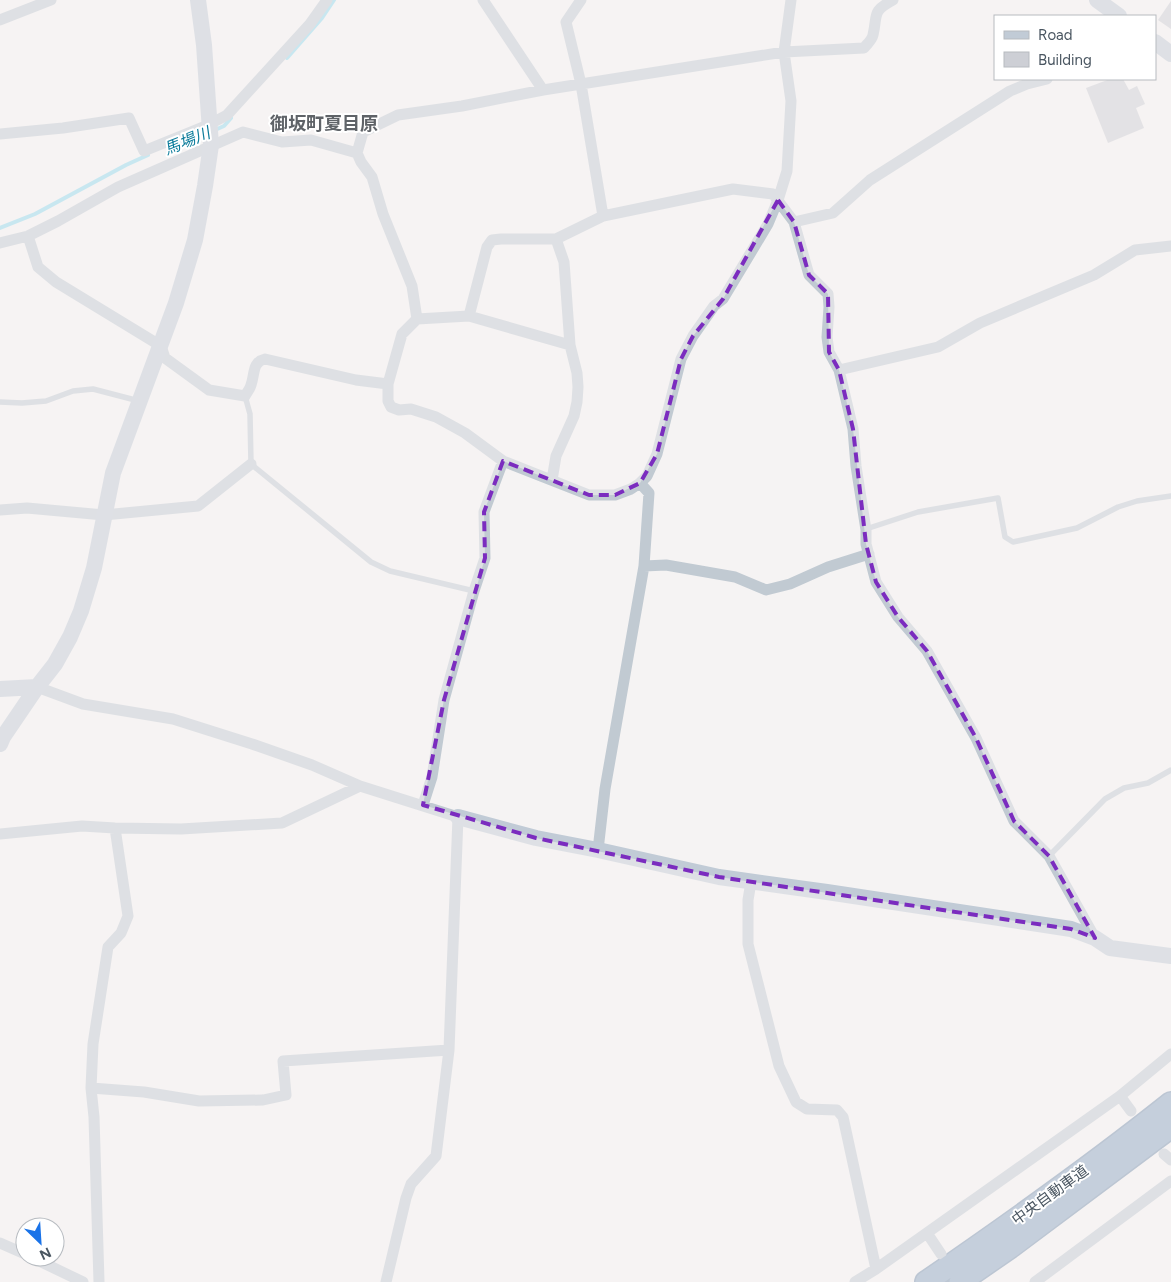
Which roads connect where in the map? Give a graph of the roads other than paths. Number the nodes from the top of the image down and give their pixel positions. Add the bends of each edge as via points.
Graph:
1 (50, 0) edge
2 (198, 0) edge
3 (327, 0) edge
4 (483, 0) edge
5 (581, 0) edge
6 (791, 0) edge
7 (893, 0) edge
8 (1097, 0) edge
9 (1119, 15) edge
10 (0, 20) edge
11 (784, 52) junction
12 (1043, 80) edge
13 (581, 84) junction
14 (543, 90) junction
15 (0, 134) edge
16 (209, 134) junction
17 (357, 153) junction
18 (778, 200) junction
19 (603, 216) junction
20 (794, 222) junction
21 (28, 236) junction
22 (556, 239) junction
23 (0, 243) edge
24 (1171, 246) edge
25 (469, 316) junction
26 (417, 319) junction
27 (570, 345) junction
28 (161, 346) junction
29 (839, 370) junction
30 (388, 384) junction
31 (245, 396) junction
32 (139, 401) junction
33 (0, 402) edge
34 (503, 461) junction
35 (251, 464) junction
36 (552, 480) junction
37 (640, 484) junction
38 (1171, 496) edge
39 (0, 510) edge
40 (104, 516) junction
41 (866, 530) junction
42 (869, 554) junction
43 (644, 566) junction
44 (474, 591) junction
45 (38, 687) junction
46 (0, 689) edge
47 (0, 744) edge
48 (1171, 770) edge
49 (360, 786) junction
50 (424, 805) junction
51 (458, 817) junction
52 (114, 828) junction
53 (0, 834) edge
54 (598, 850) junction
55 (1049, 856) junction
56 (751, 882) junction
57 (1095, 938) junction
58 (1171, 956) edge
59 (450, 1050) junction
60 (1171, 1054) edge
61 (91, 1088) junction
62 (1120, 1096) junction
63 (1171, 1103) edge
64 (1131, 1111) dead end
65 (1171, 1127) edge
66 (1171, 1181) edge
67 (927, 1233) junction
68 (0, 1243) edge
69 (15, 1250) edge
70 (941, 1254) dead end
71 (52, 1267) edge
72 (876, 1269) junction
73 (83, 1282) edge
74 (99, 1282) edge
75 (386, 1282) edge
76 (855, 1282) edge
77 (926, 1282) edge
78 (960, 1282) edge
79 (1035, 1282) edge

1 - 10 street
2 - 16 street
3 - 16 street via 310,24
4 - 14 street
5 - 13 street via 566,22
6 - 11 street
7 - 11 street via 881,6 874,17 873,37 864,48
8 - 9 street
11 - 13 street
11 - 18 street via 792,101 787,171
12 - 20 street via 1010,91 870,180 833,214
13 - 14 street
13 - 19 street
14 - 17 street via 398,115 363,132
15 - 16 street via 129,118 144,151
16 - 17 street via 243,132 282,142 311,140
16 - 21 street
16 - 28 street via 205,186 195,240
17 - 26 street via 372,177 412,286
18 - 19 street via 773,194 733,189
18 - 20 street
18 - 37 street via 768,224 723,300 714,306 681,359 657,454
19 - 22 street
20 - 29 street via 809,275 828,294 829,352
21 - 23 street
21 - 28 street via 38,267 56,282
22 - 25 street via 492,240 487,247
22 - 27 street via 564,262
24 - 29 street via 1134,250 1094,275 980,323 938,347
25 - 26 street
25 - 27 street
26 - 30 street via 402,334
27 - 36 street via 577,373 578,402 556,456
28 - 31 street via 165,358 209,390
28 - 32 street
29 - 41 street via 854,429
30 - 31 street via 265,359 256,364 251,387
30 - 34 street via 391,408 411,409 436,416
31 - 35 lane via 250,414
32 - 33 lane via 93,389 73,391 46,401
32 - 40 street via 113,473
34 - 36 street
34 - 44 street via 484,512 485,558
35 - 40 street via 198,506
35 - 44 lane via 371,562 390,572
36 - 37 street via 598,496 616,495
37 - 43 street via 649,493
38 - 41 lane via 1137,501 1077,528 1013,542 1005,537 998,498 918,512
39 - 40 street via 27,508
40 - 45 street via 81,612 55,664
41 - 42 street
42 - 43 street via 766,590 735,578 666,565
42 - 55 street via 876,582 898,617 926,651 976,738 1014,821
43 - 54 street via 605,789
44 - 50 street via 444,700 432,777
45 - 46 street
45 - 47 street
45 - 49 street via 83,704 191,725 312,764
48 - 55 lane via 1148,783 1124,788 1105,799
49 - 50 street
49 - 52 street via 282,823 182,829
50 - 51 street
51 - 54 street via 536,838
51 - 59 street
52 - 53 street via 82,826
52 - 61 street via 128,916 121,933 108,947 93,1044
54 - 56 street
55 - 57 street
56 - 57 street via 1071,929
56 - 72 street via 748,944 779,1066 796,1102 807,1108 837,1110 843,1117
57 - 58 street via 1110,948
59 - 61 street via 284,1060 286,1095 263,1100 199,1101
59 - 75 street via 436,1156 410,1184
60 - 62 street
61 - 74 street
62 - 64 street
62 - 67 street
63 - 77 highway, 中央自動車道 via 1002,1230
65 - 78 highway, 中央自動車道
66 - 79 street
67 - 70 street
67 - 72 street
68 - 69 street
71 - 73 street
72 - 76 street

